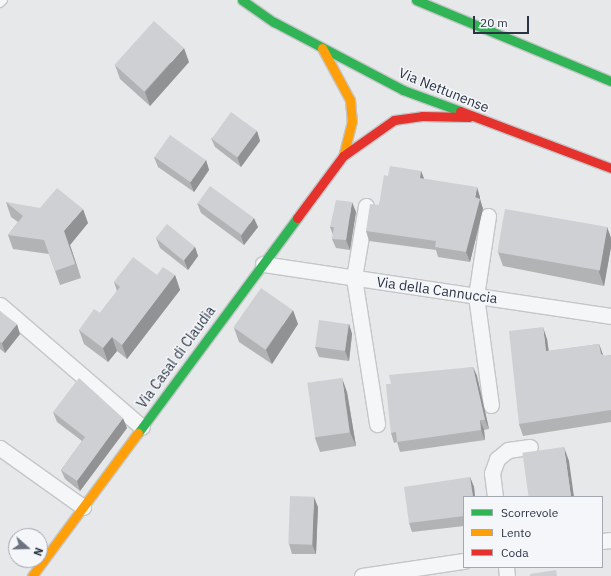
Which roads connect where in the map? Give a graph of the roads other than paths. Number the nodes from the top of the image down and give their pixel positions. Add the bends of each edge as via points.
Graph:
1 (3, 0) edge
2 (242, 0) edge
3 (257, 0) edge
4 (416, 0) edge
5 (0, 3) edge
6 (274, 22) junction
7 (322, 48) junction
8 (611, 81) edge
9 (472, 118) junction
10 (343, 156) junction
11 (611, 168) edge
12 (366, 206) dead end
13 (488, 216) dead end
14 (263, 264) junction
15 (354, 278) junction
16 (476, 296) junction
17 (0, 305) edge
18 (611, 312) edge
19 (611, 316) edge
20 (611, 320) edge
21 (491, 405) dead end
22 (377, 424) dead end
23 (142, 427) junction
24 (530, 447) dead end
25 (0, 448) edge
26 (496, 496) edge
27 (83, 507) junction
28 (463, 561) edge
29 (392, 574) edge
30 (32, 576) edge
31 (362, 576) edge

1 - 5 lane
2 - 6 street, Via Nettunense
3 - 6 street, Via Nettunense
4 - 8 street
6 - 7 street, Via Nettunense
7 - 9 street, Via Nettunense via 397,87
7 - 10 street, Via Casal di Claudia via 350,100 352,121
9 - 10 street, Via Casal di Claudia via 436,116 394,120
9 - 11 street, Via Nettunense
10 - 14 street, Via Casal di Claudia
12 - 15 street
13 - 16 street
14 - 15 street, Via della Cannuccia
14 - 23 street, Via Casal di Claudia
15 - 16 street, Via della Cannuccia
15 - 22 street
16 - 19 street, Via della Cannuccia
16 - 21 street
17 - 23 street
18 - 19 street
19 - 20 street
23 - 27 street, Via Casal di Claudia
24 - 26 street via 508,450 497,458 492,474
25 - 27 street
27 - 30 street, Via Casal di Claudia
28 - 29 street
29 - 31 street

